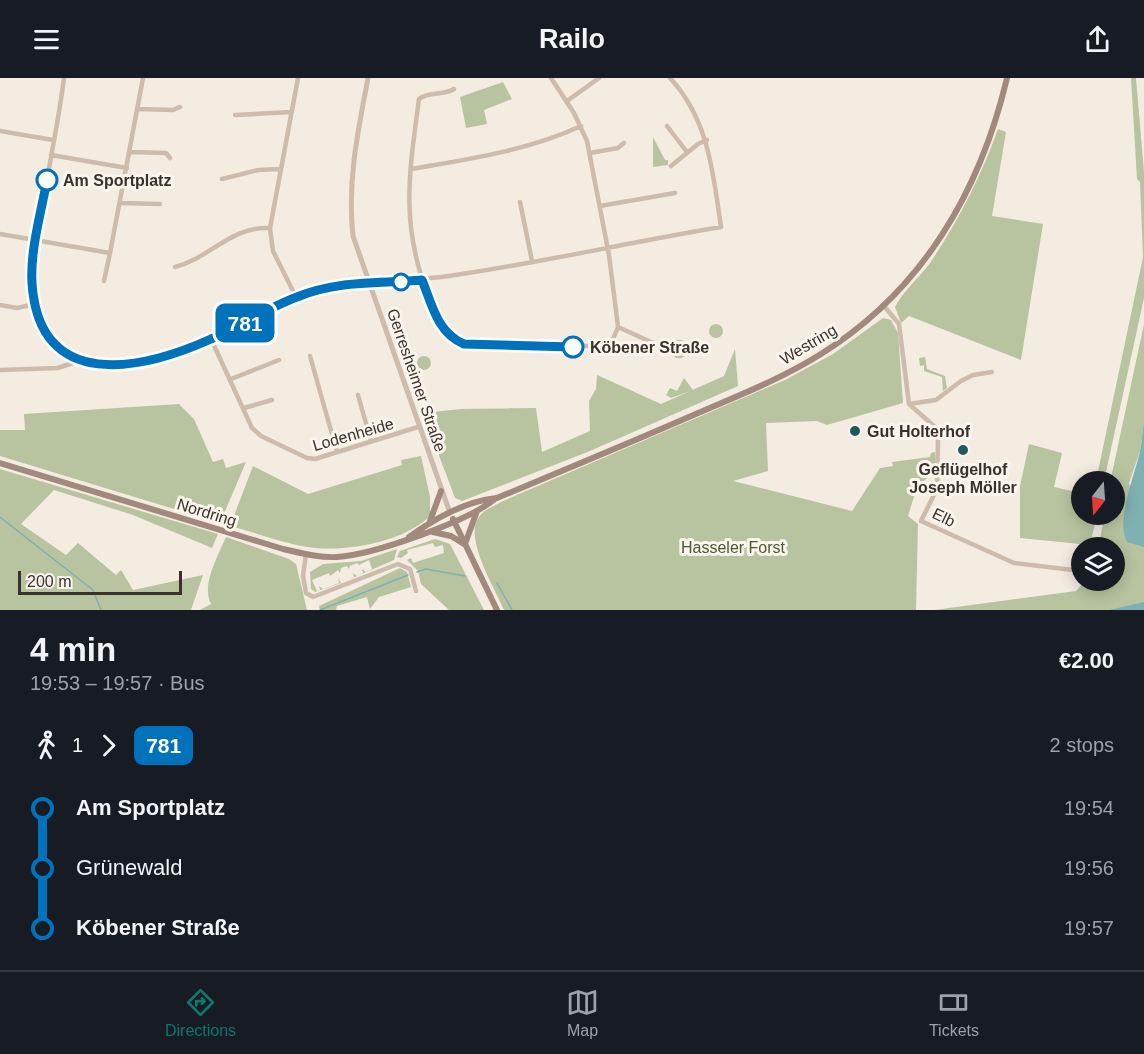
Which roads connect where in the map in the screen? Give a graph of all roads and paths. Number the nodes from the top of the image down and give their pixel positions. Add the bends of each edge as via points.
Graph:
1 (64, 78) edge
2 (143, 78) edge
3 (298, 78) edge
4 (368, 78) edge
5 (550, 78) edge
6 (599, 78) edge
7 (670, 78) edge
8 (1007, 78) edge
9 (454, 89) dead end
10 (567, 101) junction
11 (180, 107) dead end
12 (139, 109) junction
13 (292, 112) junction
14 (235, 116) dead end
15 (581, 126) junction
16 (667, 126) dead end
17 (0, 131) edge
18 (53, 140) junction
19 (707, 140) junction
20 (624, 142) dead end
21 (130, 152) junction
22 (687, 152) junction
23 (590, 153) junction
24 (51, 155) junction
25 (170, 158) dead end
26 (671, 165) dead end
27 (127, 168) junction
28 (280, 169) junction
29 (411, 169) junction
30 (222, 178) dead end
31 (675, 193) dead end
32 (520, 202) dead end
33 (120, 204) junction
34 (160, 204) dead end
35 (600, 206) junction
36 (270, 228) junction
37 (0, 234) edge
38 (37, 240) junction
39 (608, 248) junction
40 (110, 253) junction
41 (532, 261) junction
42 (176, 267) dead end
43 (422, 280) junction
44 (104, 281) dead end
45 (369, 283) junction
46 (296, 297) junction
47 (35, 304) junction
48 (0, 305) edge
49 (884, 306) junction
50 (618, 327) junction
51 (211, 339) junction
52 (672, 352) dead end
53 (310, 356) dead end
54 (81, 360) junction
55 (279, 360) dead end
56 (0, 370) edge
57 (992, 372) dead end
58 (231, 379) junction
59 (358, 394) dead end
60 (272, 400) dead end
61 (909, 404) junction
62 (244, 408) junction
63 (418, 427) junction
64 (371, 441) junction
65 (337, 452) junction
66 (0, 463) edge
67 (441, 491) junction
68 (497, 498) junction
69 (478, 511) junction
70 (450, 513) junction
71 (430, 522) junction
72 (454, 522) junction
73 (429, 532) junction
74 (409, 537) junction
75 (464, 544) junction
76 (306, 554) junction
77 (1071, 570) edge
78 (416, 591) dead end
79 (496, 610) edge

1 - 18 street
2 - 12 street
3 - 13 street
4 - 45 street, Gerresheimer Straße via 350,201 353,236
5 - 10 street
6 - 10 street
7 - 19 street via 693,108
8 - 49 main road, Westring via 987,149 962,202 933,250
9 - 29 street via 419,99
10 - 15 street
11 - 12 street
12 - 21 street
13 - 14 street
13 - 28 street
15 - 23 street
15 - 29 street via 513,150
16 - 22 street
17 - 18 street
18 - 24 street
19 - 22 street
19 - 39 street via 721,227
20 - 23 street via 618,148
21 - 25 street via 166,153
21 - 27 street
22 - 26 street
23 - 35 street
24 - 27 street
24 - 38 street
27 - 33 street
28 - 30 street
28 - 36 street
29 - 43 street via 408,216
31 - 35 street
32 - 41 street
33 - 34 street
33 - 40 street
35 - 39 street
36 - 42 street via 231,236 188,264
36 - 46 street via 273,251
37 - 38 street
38 - 40 street
38 - 47 street via 32,268
39 - 41 street
39 - 50 street
40 - 44 street
41 - 43 street
43 - 45 street
43 - 50 street via 443,329 464,344 601,346 614,339
45 - 46 street via 354,282
45 - 63 street, Gerresheimer Straße
46 - 51 street
47 - 48 street via 17,308
47 - 54 street via 52,339
49 - 61 street via 899,324
49 - 68 main road, Westring via 840,342 774,381
50 - 52 street
51 - 54 street via 139,364 114,367
51 - 58 street, Lodenheide
53 - 65 street
54 - 56 street via 58,368
55 - 58 street
57 - 61 street via 961,381 936,400
58 - 62 street, Lodenheide
59 - 64 street
60 - 62 street
61 - 77 street, Elb via 935,427 938,441 937,489 921,520 1014,563
62 - 65 street, Lodenheide via 257,434 307,458
63 - 64 street, Lodenheide
63 - 67 street, Gerresheimer Straße
64 - 65 street, Lodenheide
66 - 76 main road, Nordring
67 - 70 street, Gerresheimer Straße
67 - 71 main road
68 - 69 main road, Westring
68 - 70 main road, Westring
69 - 72 main road, Westring
69 - 75 main road
70 - 71 main road, Nordring
70 - 72 main road, Gerresheimer Straße
71 - 74 main road, Nordring
72 - 73 main road, Nordring
72 - 75 main road, Gerresheimer Straße
73 - 74 main road, Nordring
73 - 75 main road via 445,534
74 - 76 main road, Nordring via 348,556
75 - 79 main road, Gerresheimer Straße
76 - 78 street via 303,583 306,593 313,597 398,564 410,569

